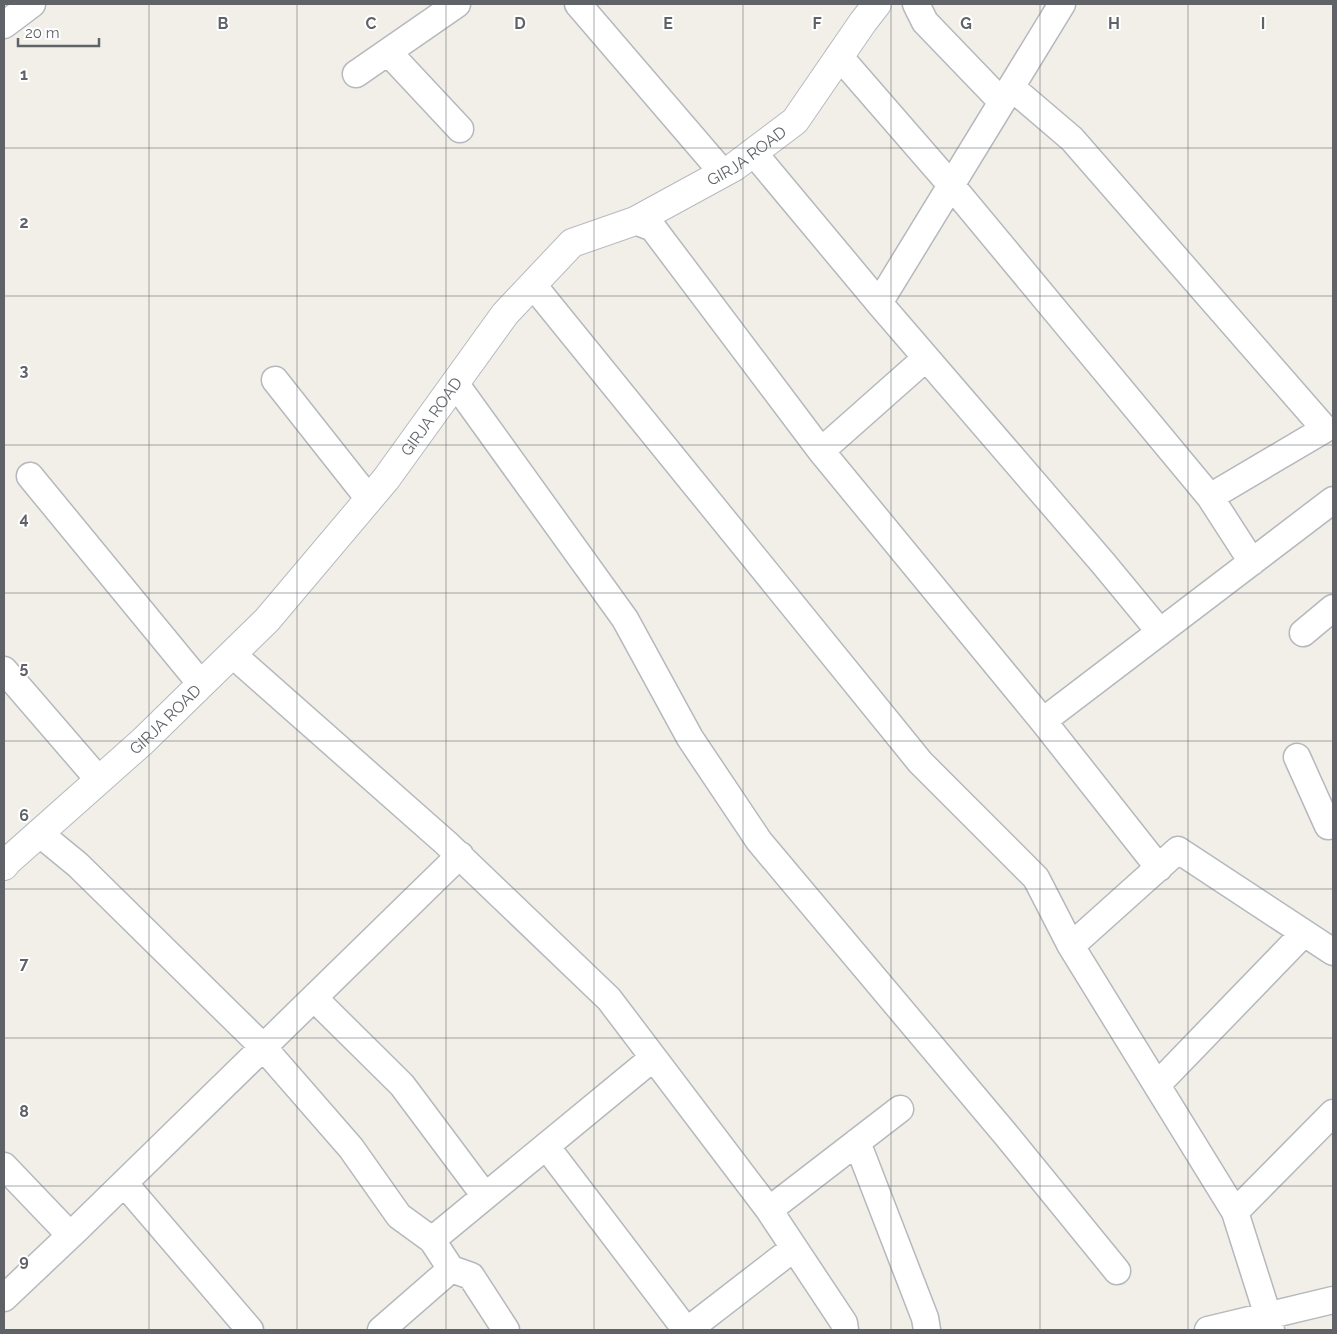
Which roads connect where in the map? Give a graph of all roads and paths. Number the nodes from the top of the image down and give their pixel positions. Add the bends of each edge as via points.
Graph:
1 (32, 4) edge
2 (457, 4) edge
3 (578, 4) edge
4 (877, 4) edge
5 (916, 4) edge
6 (1062, 4) edge
7 (4, 25) edge
8 (388, 52) junction
9 (839, 56) junction
10 (356, 74) dead end
11 (1006, 95) junction
12 (460, 129) dead end
13 (753, 152) junction
14 (723, 173) junction
15 (951, 185) junction
16 (635, 220) junction
17 (533, 285) junction
18 (879, 303) junction
19 (926, 358) junction
20 (275, 380) dead end
21 (455, 383) junction
22 (821, 451) junction
23 (30, 476) dead end
24 (1210, 497) junction
25 (369, 499) junction
26 (1333, 500) edge
27 (1252, 562) junction
28 (1333, 608) edge
29 (1160, 632) junction
30 (1303, 633) dead end
31 (232, 654) junction
32 (4, 670) edge
33 (201, 684) junction
34 (1043, 721) junction
35 (1297, 757) dead end
36 (99, 780) junction
37 (1333, 825) edge
38 (39, 833) junction
39 (460, 855) junction
40 (4, 866) edge
41 (1159, 868) junction
42 (1304, 933) junction
43 (1070, 946) junction
44 (1333, 952) edge
45 (314, 998) junction
46 (263, 1047) junction
47 (653, 1058) junction
48 (1157, 1086) junction
49 (900, 1109) dead end
50 (1333, 1113) edge
51 (857, 1142) junction
52 (546, 1146) junction
53 (4, 1166) edge
54 (124, 1183) junction
55 (485, 1196) junction
56 (769, 1210) junction
57 (1235, 1212) junction
58 (70, 1235) junction
59 (432, 1240) junction
60 (794, 1248) junction
61 (451, 1269) junction
62 (1117, 1271) dead end
63 (4, 1298) edge
64 (1333, 1300) edge
65 (1270, 1323) edge
66 (250, 1330) edge
67 (381, 1330) edge
68 (506, 1330) edge
69 (687, 1330) edge
70 (846, 1330) edge
71 (927, 1330) edge
72 (1208, 1330) edge

1 - 7 street
2 - 8 street
3 - 14 street
4 - 9 main road, GIRJA ROAD
5 - 11 street via 925,22
6 - 11 street
8 - 10 street
8 - 12 street
9 - 13 main road, GIRJA ROAD via 795,121
9 - 15 street
11 - 15 street
11 - 24 street via 1072,139 1325,429
13 - 14 main road, GIRJA ROAD
13 - 18 street
14 - 16 main road, GIRJA ROAD
15 - 18 street
15 - 24 street
16 - 17 main road, GIRJA ROAD via 572,244
16 - 22 street via 653,228
17 - 21 main road, GIRJA ROAD via 505,314
17 - 43 street via 920,762 1036,878
18 - 19 street
19 - 22 street
19 - 29 street
20 - 25 street
21 - 25 main road, GIRJA ROAD
21 - 62 street via 625,619 690,738 759,841
22 - 34 street
23 - 33 street
24 - 27 street
25 - 31 main road, GIRJA ROAD via 267,620
26 - 27 street
27 - 29 street
28 - 30 street
29 - 34 street
31 - 33 main road, GIRJA ROAD
31 - 39 street
32 - 36 street
33 - 36 main road, GIRJA ROAD
34 - 41 street
35 - 37 street via 1328,826
36 - 38 main road, GIRJA ROAD
38 - 40 main road, GIRJA ROAD
38 - 46 street via 78,865
39 - 45 street
39 - 47 street via 608,1000
41 - 42 street via 1178,850
41 - 43 street
42 - 44 street
42 - 48 street
43 - 48 street
45 - 46 street
45 - 55 street via 402,1085
46 - 54 street
46 - 59 street via 351,1148 399,1216
47 - 52 street
47 - 56 street
48 - 57 street
49 - 51 street
50 - 57 street
51 - 56 street
51 - 71 street
52 - 55 street
52 - 69 street
53 - 58 street
54 - 58 street
54 - 66 street
55 - 59 street
56 - 60 street
57 - 65 street
58 - 63 street
59 - 61 street
60 - 69 street
60 - 70 street
61 - 67 street
61 - 68 street via 471,1276
64 - 65 street
65 - 72 street

